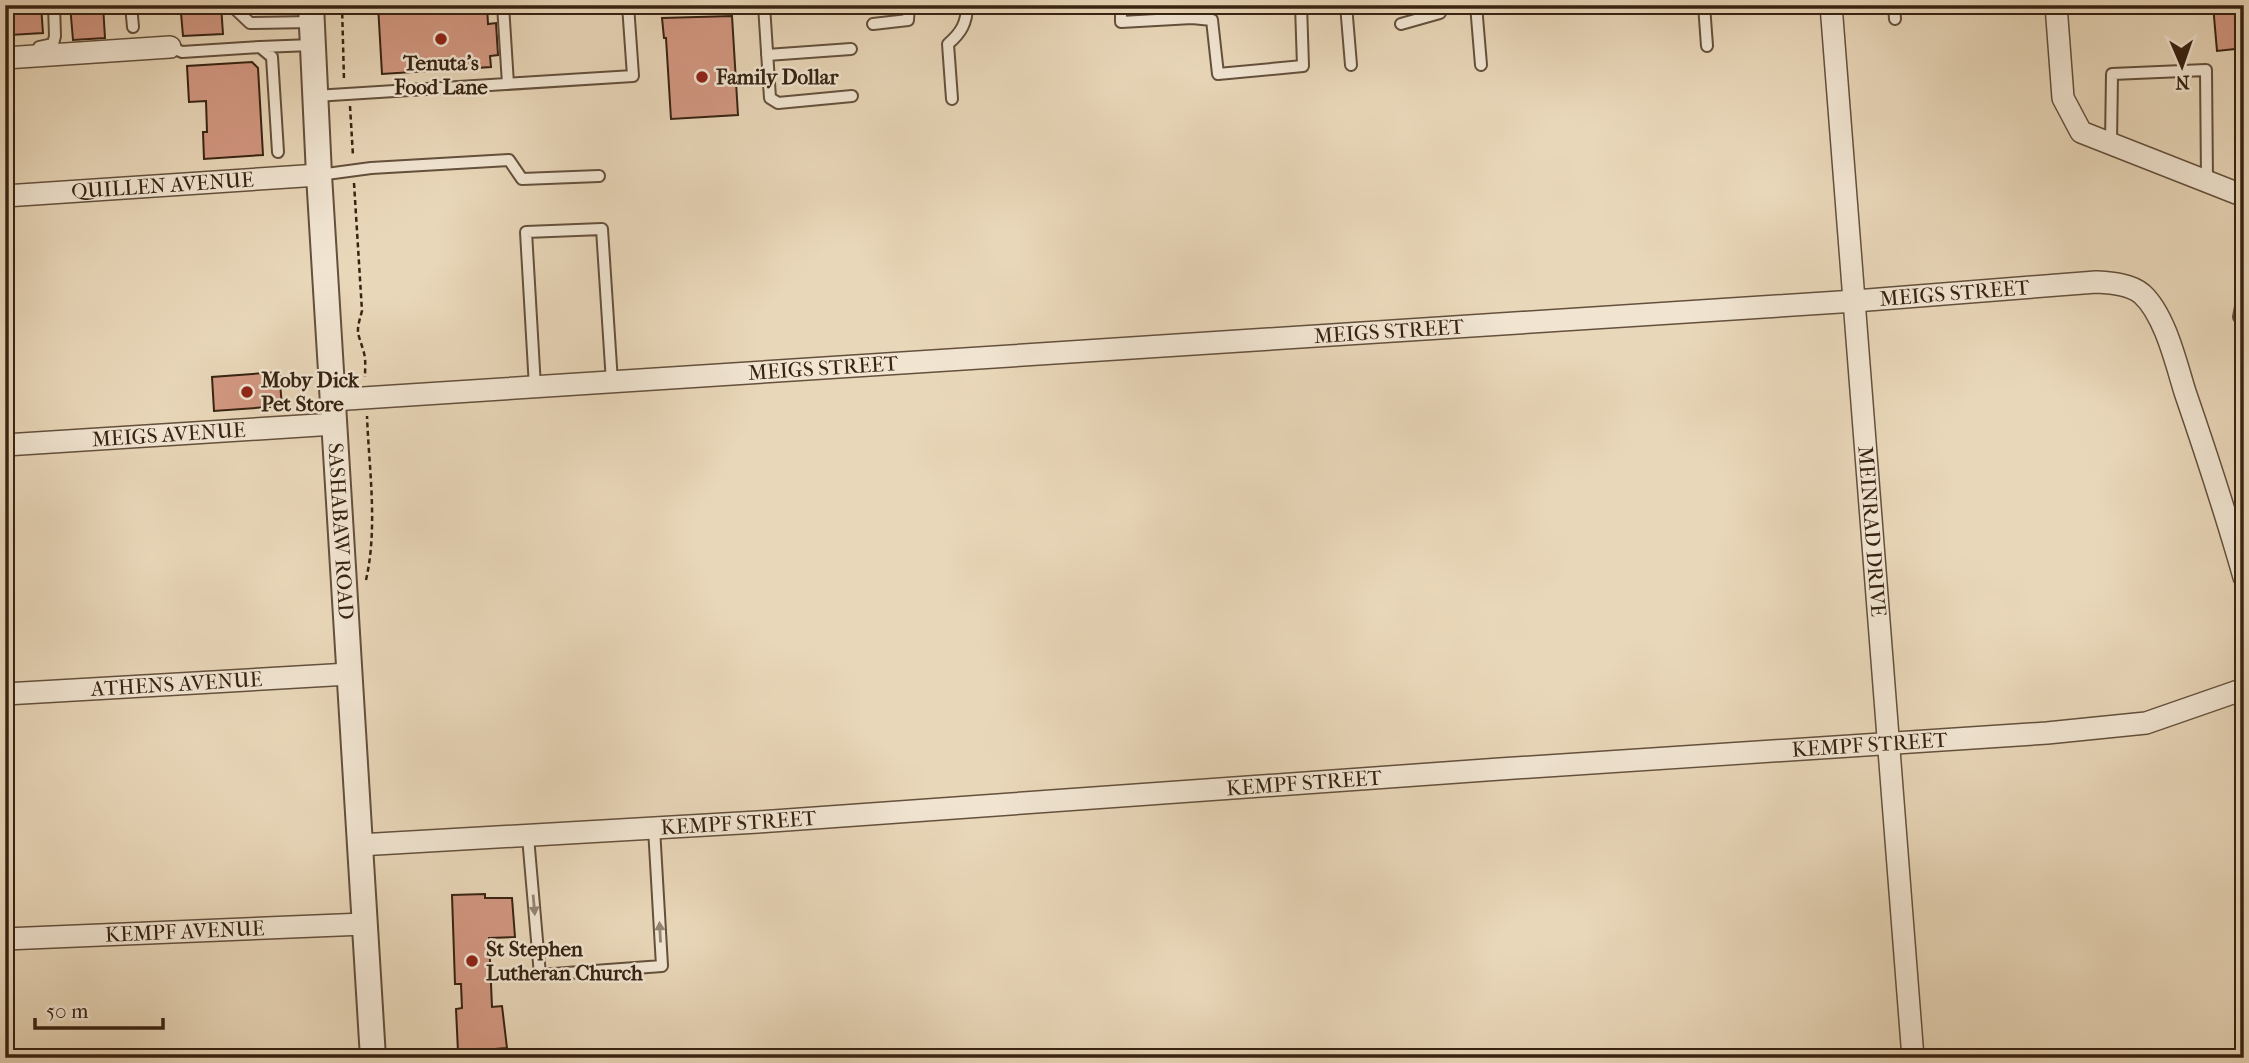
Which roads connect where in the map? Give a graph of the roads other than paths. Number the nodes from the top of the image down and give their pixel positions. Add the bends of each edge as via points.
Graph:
1 (54, 5) edge
2 (131, 5) edge
3 (179, 5) edge
4 (232, 5) edge
5 (503, 5) edge
6 (628, 5) edge
7 (764, 5) edge
8 (909, 5) edge
9 (967, 5) edge
10 (1121, 5) edge
11 (1300, 5) edge
12 (1346, 5) edge
13 (1439, 5) edge
14 (1476, 5) edge
15 (1704, 5) edge
16 (1831, 5) edge
17 (1894, 5) edge
18 (2056, 5) edge
19 (190, 6) edge
20 (1895, 19) dead end
21 (311, 24) edge
22 (873, 24) dead end
23 (1401, 24) dead end
24 (132, 26) dead end
25 (1707, 46) dead end
26 (170, 47) joint
27 (260, 47) junction
28 (5, 48) edge
29 (850, 49) dead end
30 (767, 55) junction
31 (5, 58) edge
32 (1351, 65) dead end
33 (1481, 65) dead end
34 (508, 84) junction
35 (315, 96) junction
36 (852, 96) dead end
37 (952, 99) dead end
38 (2110, 143) junction
39 (278, 152) dead end
40 (319, 175) junction
41 (599, 176) dead end
42 (2207, 180) junction
43 (2244, 195) edge
44 (5, 196) edge
45 (2244, 291) edge
46 (1855, 301) junction
47 (2239, 317) dead end
48 (612, 382) junction
49 (535, 387) junction
50 (333, 412) junction
51 (5, 445) edge
52 (2244, 576) edge
53 (349, 674) junction
54 (2244, 690) edge
55 (5, 694) edge
56 (1890, 743) junction
57 (654, 828) junction
58 (528, 836) junction
59 (359, 845) junction
60 (365, 924) junction
61 (5, 939) edge
62 (373, 1058) edge
63 (1913, 1058) edge

1 - 28 lane via 52,44
2 - 24 lane
3 - 19 lane
4 - 21 lane via 250,23
5 - 34 lane
6 - 34 lane via 633,76
7 - 30 lane
8 - 22 lane via 908,20
9 - 37 lane via 962,30 948,44
10 - 11 lane via 1121,22 1213,20 1218,74 1303,66
12 - 32 lane
13 - 23 lane via 1440,13
14 - 33 lane
15 - 25 lane
16 - 46 street, MEINRAD DRIVE
17 - 20 lane
18 - 38 street via 2063,98 2081,132
21 - 27 lane
21 - 35 street, SASHABAW ROAD
26 - 27 lane via 182,52
26 - 31 street
27 - 39 lane via 272,57
29 - 30 lane
30 - 36 lane via 770,99 778,103
34 - 35 lane
35 - 40 street, SASHABAW ROAD
38 - 42 street
38 - 42 lane via 2112,74 2206,69
40 - 41 lane via 509,160 522,179
40 - 44 street, QUILLEN AVENUE
40 - 50 street, SASHABAW ROAD
42 - 43 street
45 - 47 lane
46 - 48 street, MEIGS STREET
46 - 52 street, MEIGS STREET via 2096,282 2128,287 2142,295 2167,338
46 - 56 street, MEINRAD DRIVE
48 - 49 street, MEIGS STREET
48 - 49 lane via 602,229 526,232
49 - 50 street, MEIGS STREET via 366,398
50 - 51 street, MEIGS AVENUE
50 - 53 street, SASHABAW ROAD
53 - 55 street, ATHENS AVENUE
53 - 59 street, SASHABAW ROAD
54 - 56 street, KEMPF STREET via 2172,715 2114,728
56 - 57 street, KEMPF STREET
56 - 63 street, MEINRAD DRIVE
57 - 58 street, KEMPF STREET
58 -> 57 lane via 540,975 662,966
58 - 59 street, KEMPF STREET
59 - 60 street, SASHABAW ROAD
60 - 61 street, KEMPF AVENUE
60 - 62 street, SASHABAW ROAD

